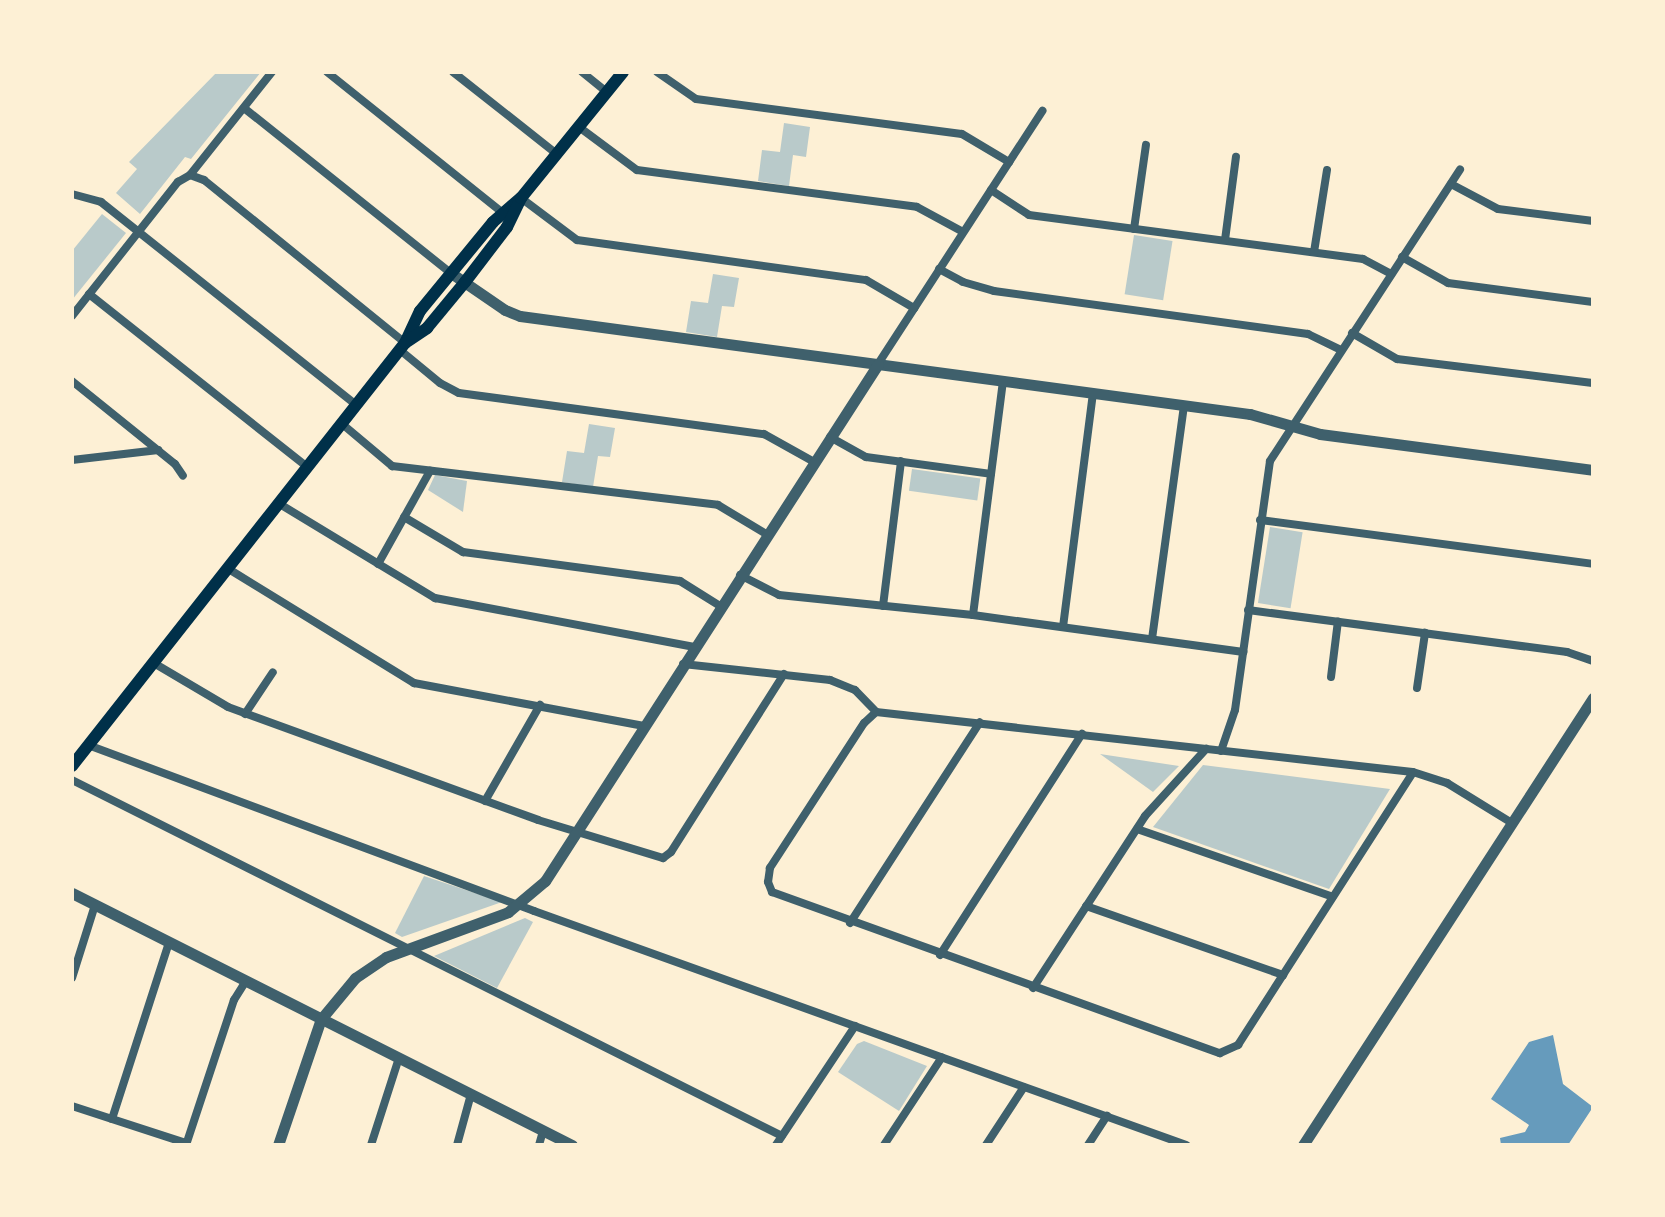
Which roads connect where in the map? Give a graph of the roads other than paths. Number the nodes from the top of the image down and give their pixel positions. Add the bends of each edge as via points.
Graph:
1 (272, 72) edge
2 (327, 72) edge
3 (453, 72) edge
4 (582, 72) edge
5 (623, 72) edge
6 (657, 72) edge
7 (607, 92) junction
8 (244, 108) junction
9 (1042, 111) dead end
10 (579, 127) junction
11 (1146, 145) dead end
12 (557, 154) junction
13 (1236, 157) dead end
14 (1009, 162) junction
15 (1327, 170) dead end
16 (1460, 170) dead end
17 (190, 175) junction
18 (1451, 184) junction
19 (991, 190) junction
20 (72, 194) edge
21 (521, 198) junction
22 (502, 212) junction
23 (1593, 221) edge
24 (1134, 229) junction
25 (139, 232) junction
26 (963, 232) junction
27 (1225, 240) junction
28 (1314, 252) junction
29 (1402, 257) junction
30 (939, 269) junction
31 (451, 273) junction
32 (1391, 274) junction
33 (465, 282) junction
34 (89, 294) junction
35 (1593, 302) edge
36 (914, 308) junction
37 (72, 316) edge
38 (1352, 333) junction
39 (402, 347) junction
40 (1341, 350) junction
41 (878, 364) junction
42 (72, 381) edge
43 (1003, 381) junction
44 (1593, 383) edge
45 (1093, 394) junction
46 (356, 405) junction
47 (1184, 406) junction
48 (341, 423) junction
49 (1291, 425) junction
50 (830, 437) junction
51 (158, 450) junction
52 (72, 460) edge
53 (901, 461) junction
54 (814, 462) junction
55 (307, 467) junction
56 (1593, 470) edge
57 (430, 471) junction
58 (991, 474) junction
59 (183, 476) dead end
60 (278, 503) junction
61 (404, 517) junction
62 (1260, 520) junction
63 (766, 534) junction
64 (378, 564) junction
65 (1593, 564) edge
66 (227, 568) junction
67 (740, 575) junction
68 (720, 606) junction
69 (883, 606) junction
70 (1248, 610) junction
71 (973, 615) junction
72 (1338, 621) junction
73 (1063, 627) junction
74 (1425, 633) junction
75 (1152, 639) junction
76 (694, 647) junction
77 (1243, 652) junction
78 (1593, 661) edge
79 (152, 662) junction
80 (683, 664) junction
81 (273, 672) dead end
82 (784, 674) junction
83 (1331, 677) dead end
84 (1417, 688) dead end
85 (1593, 698) edge
86 (540, 705) junction
87 (876, 712) junction
88 (245, 714) junction
89 (980, 722) junction
90 (644, 726) junction
91 (1082, 734) junction
92 (88, 745) junction
93 (1206, 749) junction
94 (1221, 751) junction
95 (72, 766) edge
96 (1413, 772) junction
97 (72, 780) edge
98 (485, 801) junction
99 (1512, 823) junction
100 (1137, 829) junction
101 (577, 833) junction
102 (72, 893) edge
103 (1333, 897) junction
104 (520, 904) junction
105 (95, 905) junction
106 (1086, 906) junction
107 (850, 923) junction
108 (169, 942) junction
109 (407, 949) junction
110 (940, 955) junction
111 (1283, 975) junction
112 (72, 978) edge
113 (246, 981) junction
114 (1033, 988) junction
115 (321, 1019) junction
116 (855, 1026) junction
117 (942, 1057) junction
118 (399, 1058) junction
119 (1024, 1087) junction
120 (471, 1094) junction
121 (72, 1106) edge
122 (1107, 1116) junction
123 (112, 1119) junction
124 (543, 1131) junction
125 (782, 1136) junction
126 (186, 1144) edge
127 (278, 1145) edge
128 (371, 1145) edge
129 (457, 1145) edge
130 (539, 1145) edge
131 (572, 1145) edge
132 (776, 1145) edge
133 (884, 1145) edge
134 (986, 1145) edge
135 (1088, 1145) edge
136 (1186, 1145) edge
137 (1303, 1145) edge

1 - 8 street
2 - 22 street
3 - 12 street
4 - 7 street
5 - 7 main road
6 - 14 street via 696,99 962,134
7 - 10 main road
8 - 17 street
8 - 31 street
9 - 14 street
10 - 12 main road
10 - 26 street via 637,170 917,207
11 - 24 street
12 - 21 main road
13 - 27 street
14 - 19 street
15 - 28 street
16 - 18 street
17 - 25 street via 178,182
17 - 39 street via 204,180
18 - 23 street via 1498,209
18 - 29 street
19 - 24 street via 1029,215
19 - 26 street
20 - 25 street via 95,198
21 - 22 main road
21 - 33 main road via 507,227
21 - 36 street via 577,240 866,280
22 - 31 main road
24 - 27 street
25 - 34 street
25 - 46 street
26 - 30 street
27 - 28 street
28 - 32 street via 1363,259
29 - 32 street
29 - 35 street via 1448,283
30 - 36 street
30 - 40 street via 994,291 1308,334
31 - 33 street
31 - 39 main road via 415,318
32 - 38 street
33 - 39 main road via 427,328
33 - 41 street via 520,316
34 - 37 street
34 - 55 street
36 - 41 street
38 - 40 street
38 - 44 street via 1397,359
39 - 46 main road
39 - 54 street via 440,383 459,393 764,434
40 - 49 street
41 - 43 street
41 - 50 street
42 - 51 street
43 - 45 street
43 - 58 street
45 - 47 street
45 - 73 street
46 - 48 main road
47 - 49 street
47 - 75 street
48 - 55 main road
48 - 57 street via 392,466
49 - 56 street via 1331,436
49 - 62 street via 1268,467
50 - 53 street via 859,455
50 - 54 street
51 - 52 street
51 - 59 street
53 - 58 street
53 - 69 street
54 - 63 street
55 - 60 main road
57 - 61 street
57 - 63 street via 718,505
58 - 71 street
60 - 64 street
60 - 66 main road
61 - 64 street
61 - 68 street via 463,552 680,581
62 - 65 street
62 - 70 street
63 - 67 street
64 - 76 street via 435,598
66 - 79 main road
66 - 86 street via 414,683
67 - 68 street
67 - 69 street via 779,595
68 - 76 street
69 - 71 street
70 - 72 street
70 - 77 street
71 - 73 street
72 - 74 street
72 - 83 street
73 - 75 street
74 - 78 street via 1567,652
74 - 84 street
75 - 77 street
76 - 80 street
77 - 94 street via 1235,710
79 - 88 street
79 - 92 main road
80 - 82 street
80 - 90 street
81 - 88 street
82 - 87 street via 830,680 855,690
82 - 101 street via 666,857
85 - 99 street
86 - 90 street
86 - 98 street
87 - 89 street
87 - 107 street via 770,868 769,887 777,896
88 - 98 street
89 - 91 street
89 - 107 street
90 - 101 street
91 - 93 street
91 - 110 street
92 - 95 main road
92 - 104 street
93 - 94 street
93 - 100 street
94 - 96 street
96 - 99 street via 1447,783
96 - 103 street
97 - 109 street
98 - 101 street
99 - 137 street
100 - 103 street
100 - 106 street
101 - 104 street via 545,881
102 - 105 street
103 - 111 street
104 - 109 street
104 - 116 street
105 - 108 street
105 - 112 street
106 - 111 street
106 - 114 street
107 - 110 street
108 - 113 street
108 - 123 street
109 - 115 street via 363,971
109 - 125 street
110 - 114 street
111 - 114 street via 1238,1045 1227,1053
113 - 115 street
113 - 126 street via 234,1000
115 - 118 street
115 - 127 street
116 - 117 street
116 - 125 street
117 - 119 street
117 - 133 street
118 - 120 street
118 - 128 street
119 - 122 street
119 - 134 street
120 - 124 street
120 - 129 street
121 - 123 street
122 - 135 street
122 - 136 street
123 - 126 street
124 - 130 street
124 - 131 street
125 - 132 street

